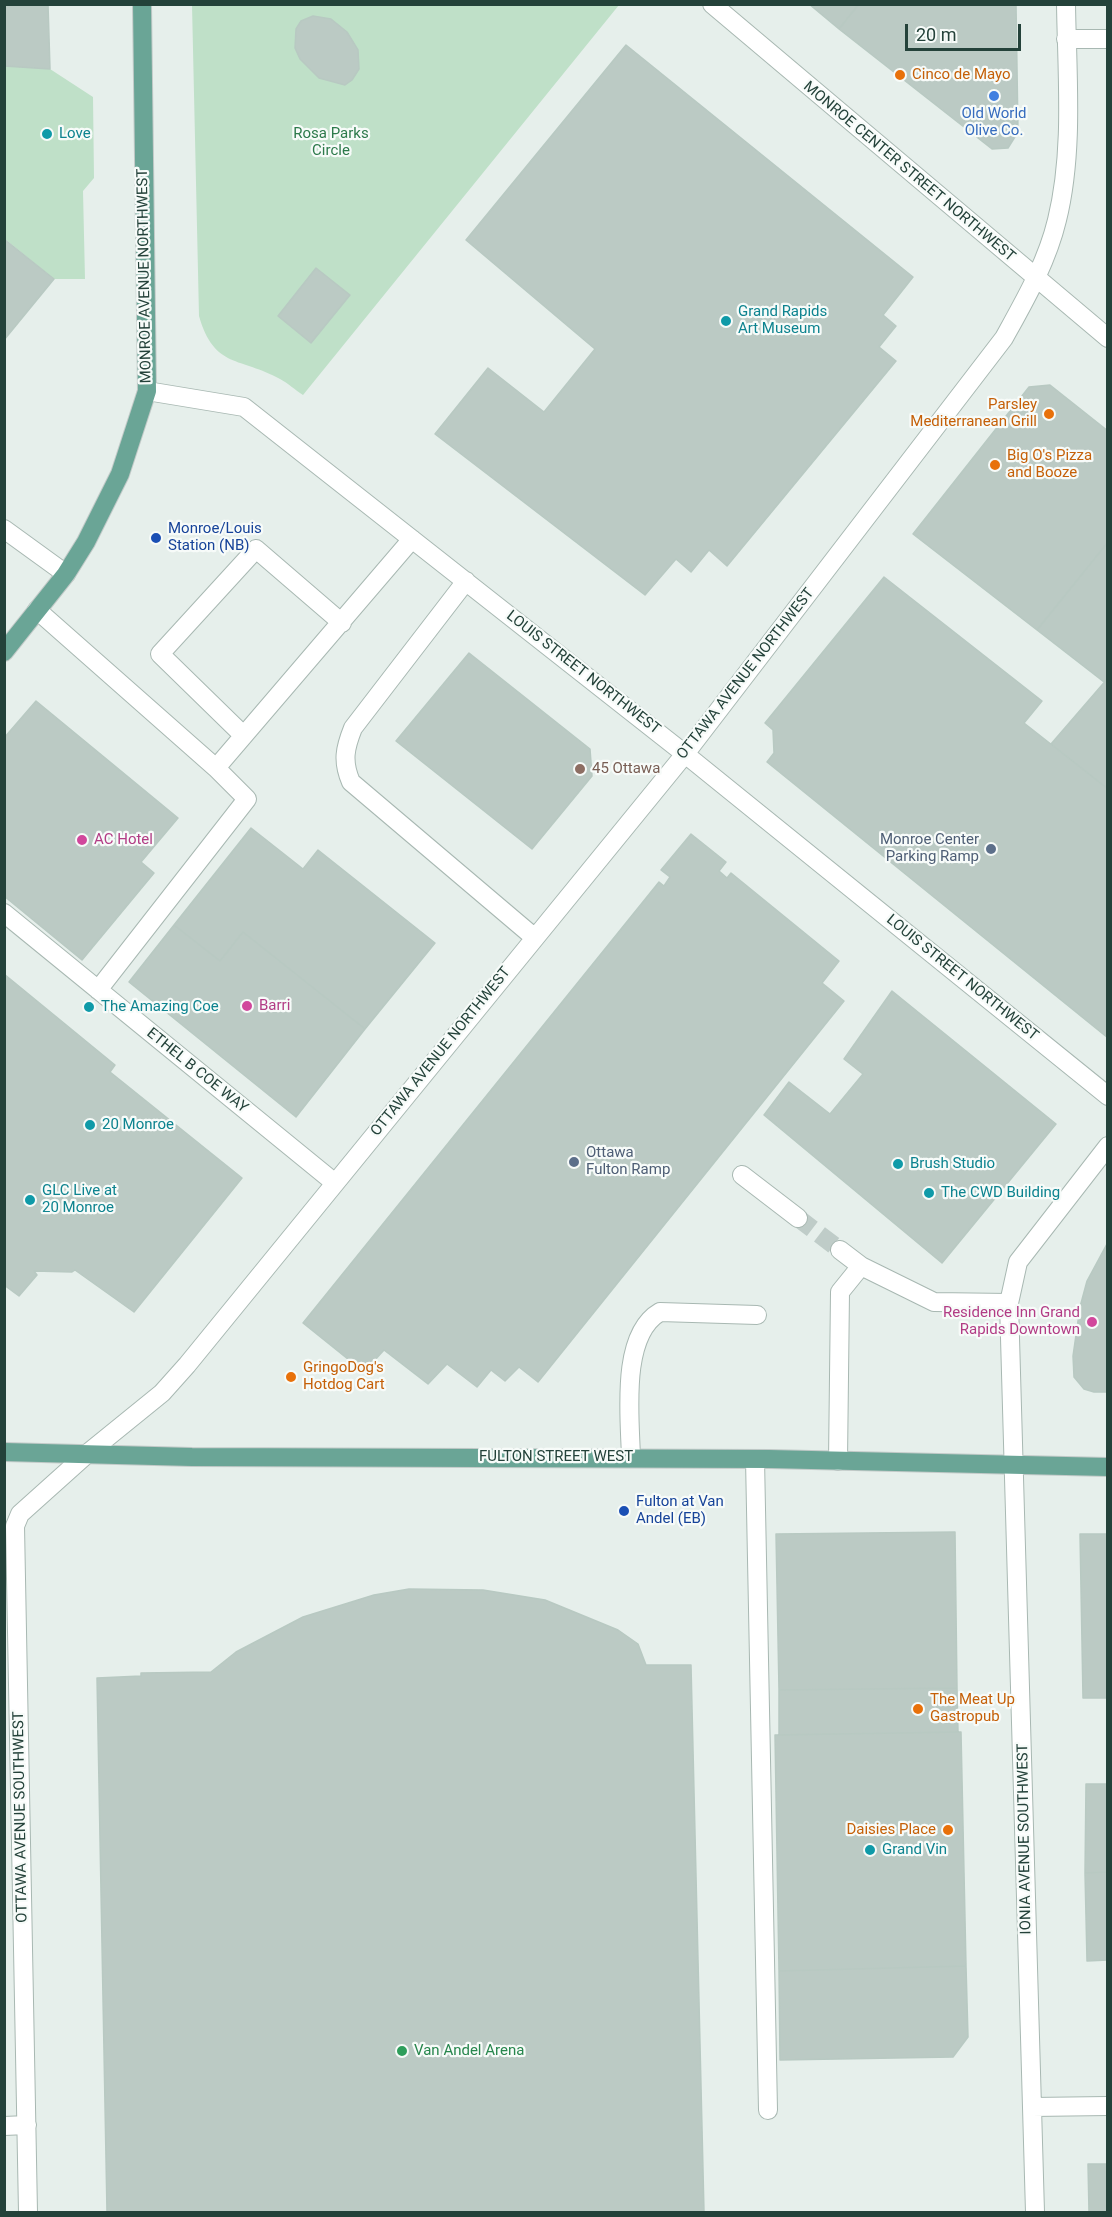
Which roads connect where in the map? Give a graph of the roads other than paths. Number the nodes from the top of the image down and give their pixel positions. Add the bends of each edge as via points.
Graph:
1 (142, 4) edge
2 (712, 4) edge
3 (1066, 4) edge
4 (1066, 39) junction
5 (1107, 39) edge
6 (1036, 280) junction
7 (1107, 338) edge
8 (147, 391) junction
9 (4, 529) edge
10 (412, 539) junction
11 (66, 574) junction
12 (466, 581) junction
13 (38, 610) junction
14 (342, 623) junction
15 (4, 652) edge
16 (243, 735) junction
17 (685, 754) junction
18 (216, 768) junction
19 (4, 913) edge
20 (535, 938) junction
21 (98, 990) junction
22 (1107, 1096) edge
23 (1107, 1146) edge
24 (742, 1175) dead end
25 (335, 1183) junction
26 (798, 1218) tunnel mouth
27 (840, 1250) tunnel mouth
28 (861, 1266) junction
29 (1009, 1303) junction
30 (757, 1315) dead end
31 (4, 1452) edge
32 (88, 1453) junction
33 (631, 1458) junction
34 (755, 1459) junction
35 (838, 1461) junction
36 (1015, 1466) junction
37 (1107, 1467) edge
38 (1107, 2106) edge
39 (1032, 2107) junction
40 (768, 2110) dead end
41 (27, 2125) junction
42 (4, 2126) edge
43 (28, 2212) edge
44 (1035, 2212) edge

1 - 8 main road, MONROE AVENUE NORTHWEST
2 - 6 street, MONROE CENTER STREET NORTHWEST
3 - 4 street, OTTAWA AVENUE NORTHWEST
4 - 5 street
4 - 6 street, OTTAWA AVENUE NORTHWEST via 1063,185 1057,222
6 - 7 street, MONROE CENTER STREET NORTHWEST
6 - 17 street, OTTAWA AVENUE NORTHWEST via 1004,338
8 - 10 street, LOUIS STREET NORTHWEST via 244,407
8 - 11 main road, MONROE AVENUE NORTHWEST via 120,474
9 - 11 street
10 - 12 street, LOUIS STREET NORTHWEST
10 - 14 street
11 - 13 main road, MONROE AVENUE NORTHWEST
12 - 17 street, LOUIS STREET NORTHWEST
12 - 20 street via 353,728 345,748 345,767 351,782
13 - 15 main road, MONROE AVENUE NORTHWEST
13 - 18 street
14 - 16 street
14 - 16 street via 256,549 160,654
16 - 18 street
17 - 20 street, OTTAWA AVENUE NORTHWEST
17 - 22 street, LOUIS STREET NORTHWEST
18 - 21 street via 247,799
19 - 21 street, ETHEL B COE WAY
20 - 25 street, OTTAWA AVENUE NORTHWEST
21 - 25 street, ETHEL B COE WAY
23 - 29 street, IONIA AVENUE SOUTHWEST via 1018,1262
24 - 26 street
25 - 32 street, OTTAWA AVENUE NORTHWEST via 162,1393
27 - 28 street
28 - 29 street via 934,1302
28 - 35 street via 840,1292
29 - 36 street, IONIA AVENUE SOUTHWEST
30 - 33 street via 660,1312 649,1319 639,1338 631,1370
31 - 32 main road, FULTON STREET WEST
32 - 33 main road, FULTON STREET WEST via 192,1457
32 - 41 street, OTTAWA AVENUE SOUTHWEST via 20,1514 15,1526
33 - 34 main road, FULTON STREET WEST
34 - 35 main road, FULTON STREET WEST
34 - 40 street
35 - 36 main road, FULTON STREET WEST
36 - 37 main road, FULTON STREET WEST
36 - 39 street, IONIA AVENUE SOUTHWEST
38 - 39 street
39 - 44 street, IONIA AVENUE SOUTHWEST
41 - 42 street
41 - 43 street, OTTAWA AVENUE SOUTHWEST

